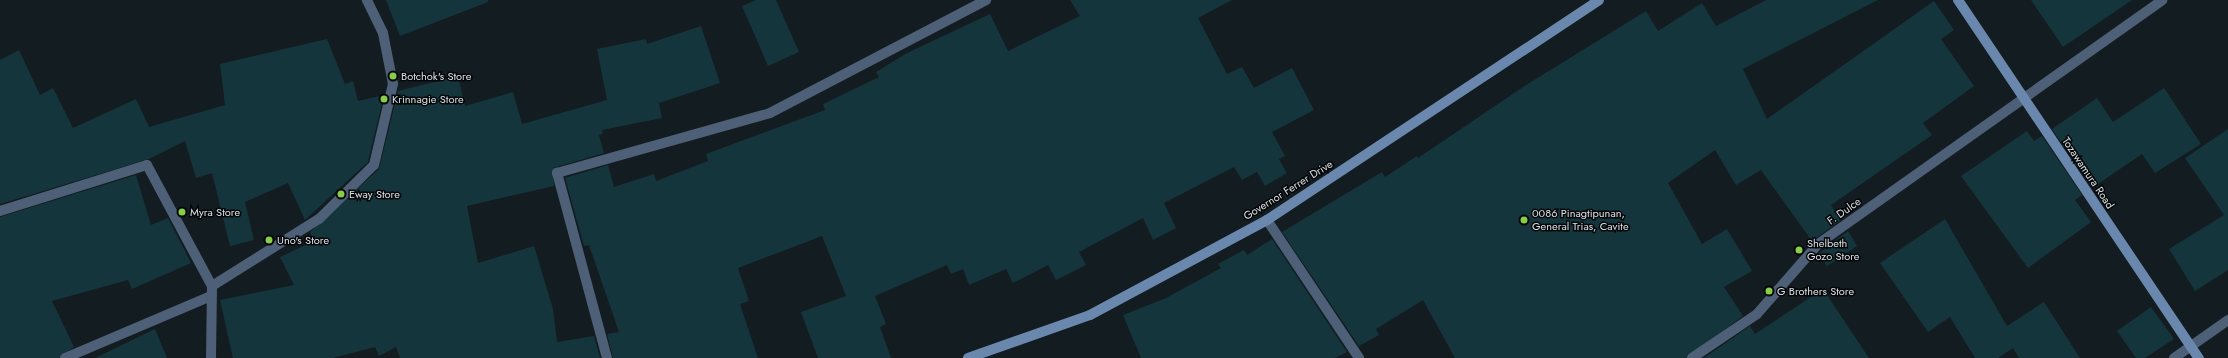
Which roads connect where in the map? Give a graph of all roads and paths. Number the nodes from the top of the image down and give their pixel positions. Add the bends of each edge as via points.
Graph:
1 (367, 0) edge
2 (986, 0) edge
3 (1599, 0) edge
4 (1958, 0) edge
5 (2162, 0) edge
6 (2024, 99) junction
7 (0, 211) edge
8 (1267, 220) junction
9 (211, 291) junction
10 (2228, 320) edge
11 (2191, 347) junction
12 (65, 358) edge
13 (211, 358) edge
14 (607, 358) edge
15 (968, 358) edge
16 (1359, 358) edge
17 (1692, 358) edge
18 (2174, 358) edge
19 (2199, 358) edge

1 - 9 street via 383,33 393,84 374,165 319,219
2 - 14 street via 770,113 557,172
3 - 8 main road, Governor Ferrer Drive
4 - 6 main road, Tozawamura Road
5 - 6 street, F. Dulce
6 - 11 main road, Tozawamura Road
6 - 17 street, F. Dulce via 1818,244 1757,314
7 - 9 street via 147,165
8 - 15 main road, Governor Ferrer Drive via 1090,315
8 - 16 street
9 - 12 street
9 - 13 street
10 - 11 street
11 - 18 street
11 - 19 main road, Tozawamura Road

